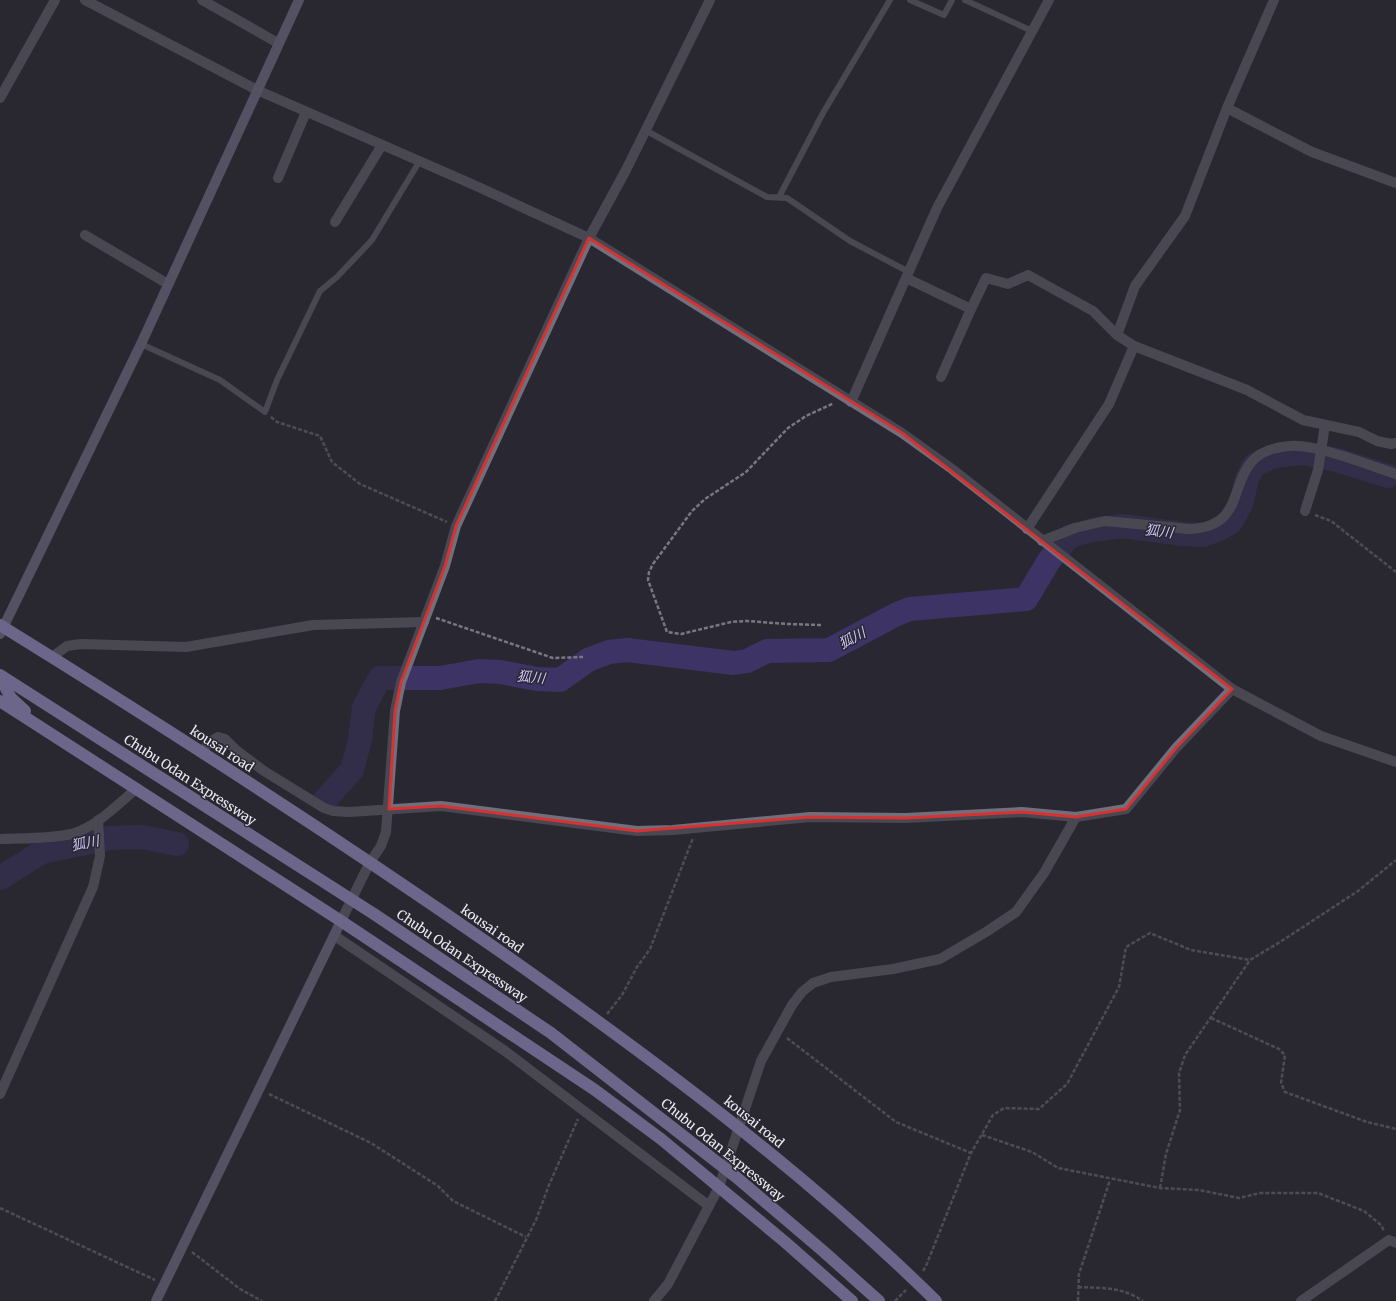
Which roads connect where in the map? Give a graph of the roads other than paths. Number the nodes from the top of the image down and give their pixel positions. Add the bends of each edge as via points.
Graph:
1 (54, 0) edge
2 (85, 0) edge
3 (202, 0) edge
4 (299, 0) edge
5 (710, 0) edge
6 (890, 0) edge
7 (910, 0) edge
8 (952, 0) edge
9 (965, 0) edge
10 (1049, 0) edge
11 (1274, 0) edge
12 (1032, 31) junction
13 (278, 43) junction
14 (257, 90) junction
15 (0, 98) edge
16 (1227, 108) junction
17 (306, 112) junction
18 (645, 130) junction
19 (382, 145) junction
20 (419, 162) junction
21 (278, 178) dead end
22 (1396, 183) edge
23 (779, 197) junction
24 (335, 222) dead end
25 (85, 235) dead end
26 (589, 238) junction
27 (908, 275) junction
28 (168, 284) junction
29 (971, 309) junction
30 (1117, 335) junction
31 (141, 344) junction
32 (1134, 346) junction
33 (941, 377) dead end
34 (848, 400) junction
35 (1325, 425) junction
36 (1396, 443) edge
37 (1321, 452) junction
38 (1396, 474) edge
39 (1305, 511) road end
40 (1027, 529) junction
41 (1043, 541) junction
42 (425, 618) junction
43 (1, 629) edge
44 (52, 657) junction
45 (0, 676) edge
46 (1232, 690) junction
47 (0, 701) edge
48 (45, 730) junction
49 (201, 752) junction
50 (1396, 762) edge
51 (137, 788) junction
52 (389, 809) junction
53 (1076, 817) junction
54 (98, 821) junction
55 (0, 839) edge
56 (370, 862) junction
57 (341, 921) junction
58 (334, 936) junction
59 (0, 1094) edge
60 (740, 1128) junction
61 (719, 1187) junction
62 (709, 1206) junction
63 (1393, 1241) edge
64 (156, 1301) edge
65 (654, 1301) edge
66 (852, 1301) edge
67 (879, 1301) edge
68 (936, 1301) edge
69 (1301, 1301) edge

1 - 15 street
2 - 14 street
3 - 13 street
4 - 13 street
5 - 18 street
6 - 23 lane via 823,112
7 - 8 lane via 944,15
9 - 12 lane
10 - 12 street
11 - 16 street
12 - 27 street via 936,208
13 - 14 street
14 - 17 street
14 - 28 street
16 - 22 street via 1312,152
16 - 30 street via 1185,216 1135,286
17 - 19 street
17 - 21 street
18 - 23 lane via 767,197
18 - 26 street
19 - 20 street
19 - 24 street
20 - 26 street
20 - 31 lane via 372,240 320,291 277,380 265,412 220,380
23 - 27 lane via 787,198 850,241
25 - 28 street
26 - 34 street
26 - 42 street via 456,526 445,566
27 - 29 street
27 - 34 street
28 - 31 street
29 - 30 street via 986,278 1008,284 1028,276 1093,312
29 - 33 street
30 - 32 street
31 - 43 street
32 - 35 street via 1247,390 1303,420
32 - 40 street via 1109,404
34 - 40 street via 902,433
35 - 36 street via 1359,432 1377,441
35 - 37 street
37 - 38 street
37 - 39 street
37 - 41 street via 1305,446 1289,446 1253,458 1239,482 1234,502 1226,515 1215,524 1189,529 1105,521 1076,528
40 - 41 street
41 - 46 street
42 - 44 street via 313,625 186,647 81,644 67,646
42 - 52 street via 401,682 395,711
43 - 44 highway, kousai road
44 - 49 highway, kousai road
45 - 48 highway via 11,698
45 - 67 highway, Chubu Odan Expressway via 381,919 551,1033 736,1177
46 - 50 street via 1321,736
46 - 53 street via 1176,748 1126,810
47 - 48 highway
48 - 51 highway
49 - 52 street via 210,742 218,738 225,739 264,771 324,808 349,812
49 - 56 highway, kousai road
51 - 54 street
51 - 57 highway
52 - 53 street via 441,806 637,831 810,817 906,818 1022,812
52 - 56 street via 381,846
53 - 60 street via 1044,873 1016,912 986,932 940,959 893,969 831,977 813,983 802,992 761,1061
54 - 55 street via 72,833
54 - 59 street via 100,856 93,887
56 - 57 street
56 - 60 highway, kousai road via 601,1022
57 - 58 street
57 - 61 highway via 595,1090 661,1139
58 - 62 street via 505,1051
58 - 64 street
60 - 61 street
60 - 68 highway, kousai road via 833,1206
61 - 62 street
61 - 66 highway
62 - 65 street via 668,1284
63 - 69 street

